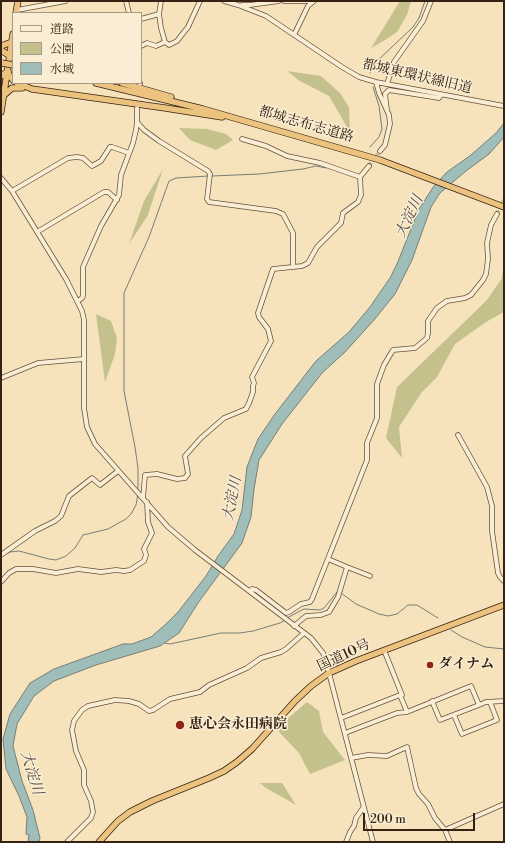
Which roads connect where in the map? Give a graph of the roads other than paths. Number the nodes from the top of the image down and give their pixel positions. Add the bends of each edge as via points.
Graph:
1 (18, 1) edge
2 (66, 1) edge
3 (126, 1) edge
4 (161, 1) edge
5 (200, 1) edge
6 (224, 1) edge
7 (279, 1) edge
8 (284, 1) edge
9 (313, 1) edge
10 (431, 1) edge
11 (238, 5) junction
12 (16, 12) edge
13 (129, 12) edge
14 (159, 14) junction
15 (142, 19) edge
16 (294, 35) junction
17 (12, 42) edge
18 (165, 42) junction
19 (1, 46) edge
20 (142, 46) edge
21 (1, 50) edge
22 (10, 56) junction
23 (1, 63) edge
24 (11, 66) edge
25 (1, 76) edge
26 (12, 79) edge
27 (376, 82) junction
28 (20, 84) edge
29 (100, 84) edge
30 (125, 84) edge
31 (387, 84) junction
32 (1, 88) edge
33 (32, 89) junction
34 (4, 95) junction
35 (441, 95) junction
36 (2, 104) edge
37 (504, 106) edge
38 (137, 108) dead end
39 (387, 110) junction
40 (1, 112) edge
41 (137, 122) junction
42 (255, 123) junction
43 (242, 139) dead end
44 (380, 151) tunnel mouth
45 (129, 153) junction
46 (369, 166) tunnel mouth
47 (360, 177) junction
48 (1, 178) edge
49 (12, 191) junction
50 (117, 200) junction
51 (504, 207) edge
52 (497, 214) tunnel mouth
53 (37, 232) junction
54 (293, 266) junction
55 (78, 301) junction
56 (84, 359) junction
57 (1, 378) edge
58 (458, 435) dead end
59 (118, 471) junction
60 (141, 497) junction
61 (147, 502) junction
62 (1, 555) edge
63 (328, 559) junction
64 (347, 567) junction
65 (370, 576) dead end
66 (504, 580) edge
67 (1, 582) edge
68 (249, 591) junction
69 (504, 605) edge
70 (294, 626) junction
71 (304, 633) junction
72 (384, 650) junction
73 (329, 673) junction
74 (400, 696) junction
75 (504, 701) edge
76 (432, 702) junction
77 (490, 702) junction
78 (479, 705) junction
79 (407, 712) junction
80 (454, 715) junction
81 (341, 718) junction
82 (344, 733) junction
83 (351, 758) junction
84 (504, 804) edge
85 (363, 808) junction
86 (445, 830) junction
87 (67, 842) edge
88 (99, 842) edge
89 (346, 842) edge
90 (373, 842) edge
91 (450, 842) edge

1 - 12 highway
2 - 12 street
3 - 13 street
4 - 14 street
5 - 18 street via 188,28 177,41 169,45
6 - 11 street, 都城東環状線旧道
7 - 11 street
8 - 9 street
9 - 16 street
10 - 31 street via 423,21 394,62
11 - 16 street, 都城東環状線旧道 via 266,16
14 - 15 street
14 - 18 street
16 - 27 street, 都城東環状線旧道 via 352,73
17 - 19 highway
17 - 22 highway
18 - 20 street via 156,46 147,43
21 - 22 highway
22 - 24 highway
23 - 24 highway, bridge
24 - 25 highway
24 - 26 highway via 9,75
24 - 34 highway
27 - 31 street, 都城東環状線旧道
27 - 39 street
28 - 33 highway
29 - 42 highway, 都城志布志道路
30 - 42 highway
31 - 35 street, 都城東環状線旧道
32 - 34 highway
33 - 34 highway via 12,88
33 - 42 highway
34 - 36 highway
35 - 37 street, 都城東環状線旧道
35 - 39 street via 440,98 389,90 385,94
36 - 40 highway
38 - 41 street
39 - 44 street via 390,127 385,145
41 - 45 street
41 - 54 street via 159,141 208,171 209,202 283,214 293,233
42 - 51 highway, 都城志布志道路 via 422,174
43 - 47 street via 287,156 320,163
45 - 49 street via 110,147 101,161 92,166 83,158 68,158
45 - 50 street via 121,175
46 - 47 street
47 - 54 street via 361,195 358,202 343,213 341,223 317,247 308,263
48 - 49 street
49 - 53 street
50 - 53 street via 108,192 104,192
50 - 55 street via 101,226 83,267 83,296
52 - 63 street via 491,225 487,243 488,260 483,280 471,295 436,308 428,320 427,338 415,348 393,350 384,365 377,384 377,418 367,443 367,460
53 - 55 street
54 - 60 street via 272,269 270,274 258,313 268,329 271,340 252,377 253,392 246,409 224,418 185,456 188,474 185,478 145,475
55 - 56 street via 84,320
56 - 57 street via 38,363
56 - 59 street via 84,408 87,427 95,444
58 - 66 street via 487,487 492,506 492,531 498,574
59 - 60 street
59 - 62 street via 100,485 92,478 70,496 61,516
60 - 61 street
61 - 67 street via 148,522 152,533 144,549 144,561 130,570 101,572 78,569 56,573 16,568
61 - 68 street via 168,527
63 - 64 street
63 - 68 street via 310,602 301,604 289,612 284,612 256,590
64 - 65 street
64 - 70 street via 338,597 329,612 306,616
68 - 70 street
69 - 72 highway, 国道10号
70 - 71 street
71 - 73 street via 320,648
71 - 87 street via 281,652 260,658 246,668 208,685 200,692 170,699 153,710 149,711 129,701 115,700 88,706 82,710 74,721 72,730 76,751 84,770 84,785 93,812 91,818
72 - 73 highway, 国道10号
72 - 74 street via 402,695
73 - 81 street
73 - 88 highway, 国道10号 via 295,701 237,762 209,778 130,812
74 - 79 street
74 - 81 street
75 - 77 street
76 - 78 street via 471,686
76 - 79 street
76 - 80 street via 440,720
77 - 78 street
77 - 80 street via 497,720 462,734
78 - 80 street
79 - 82 street via 397,713
81 - 82 street
82 - 83 street
83 - 85 street
83 - 86 street via 368,755 387,756 406,747 416,788
84 - 86 street
85 - 89 street
85 - 90 street
86 - 91 street

